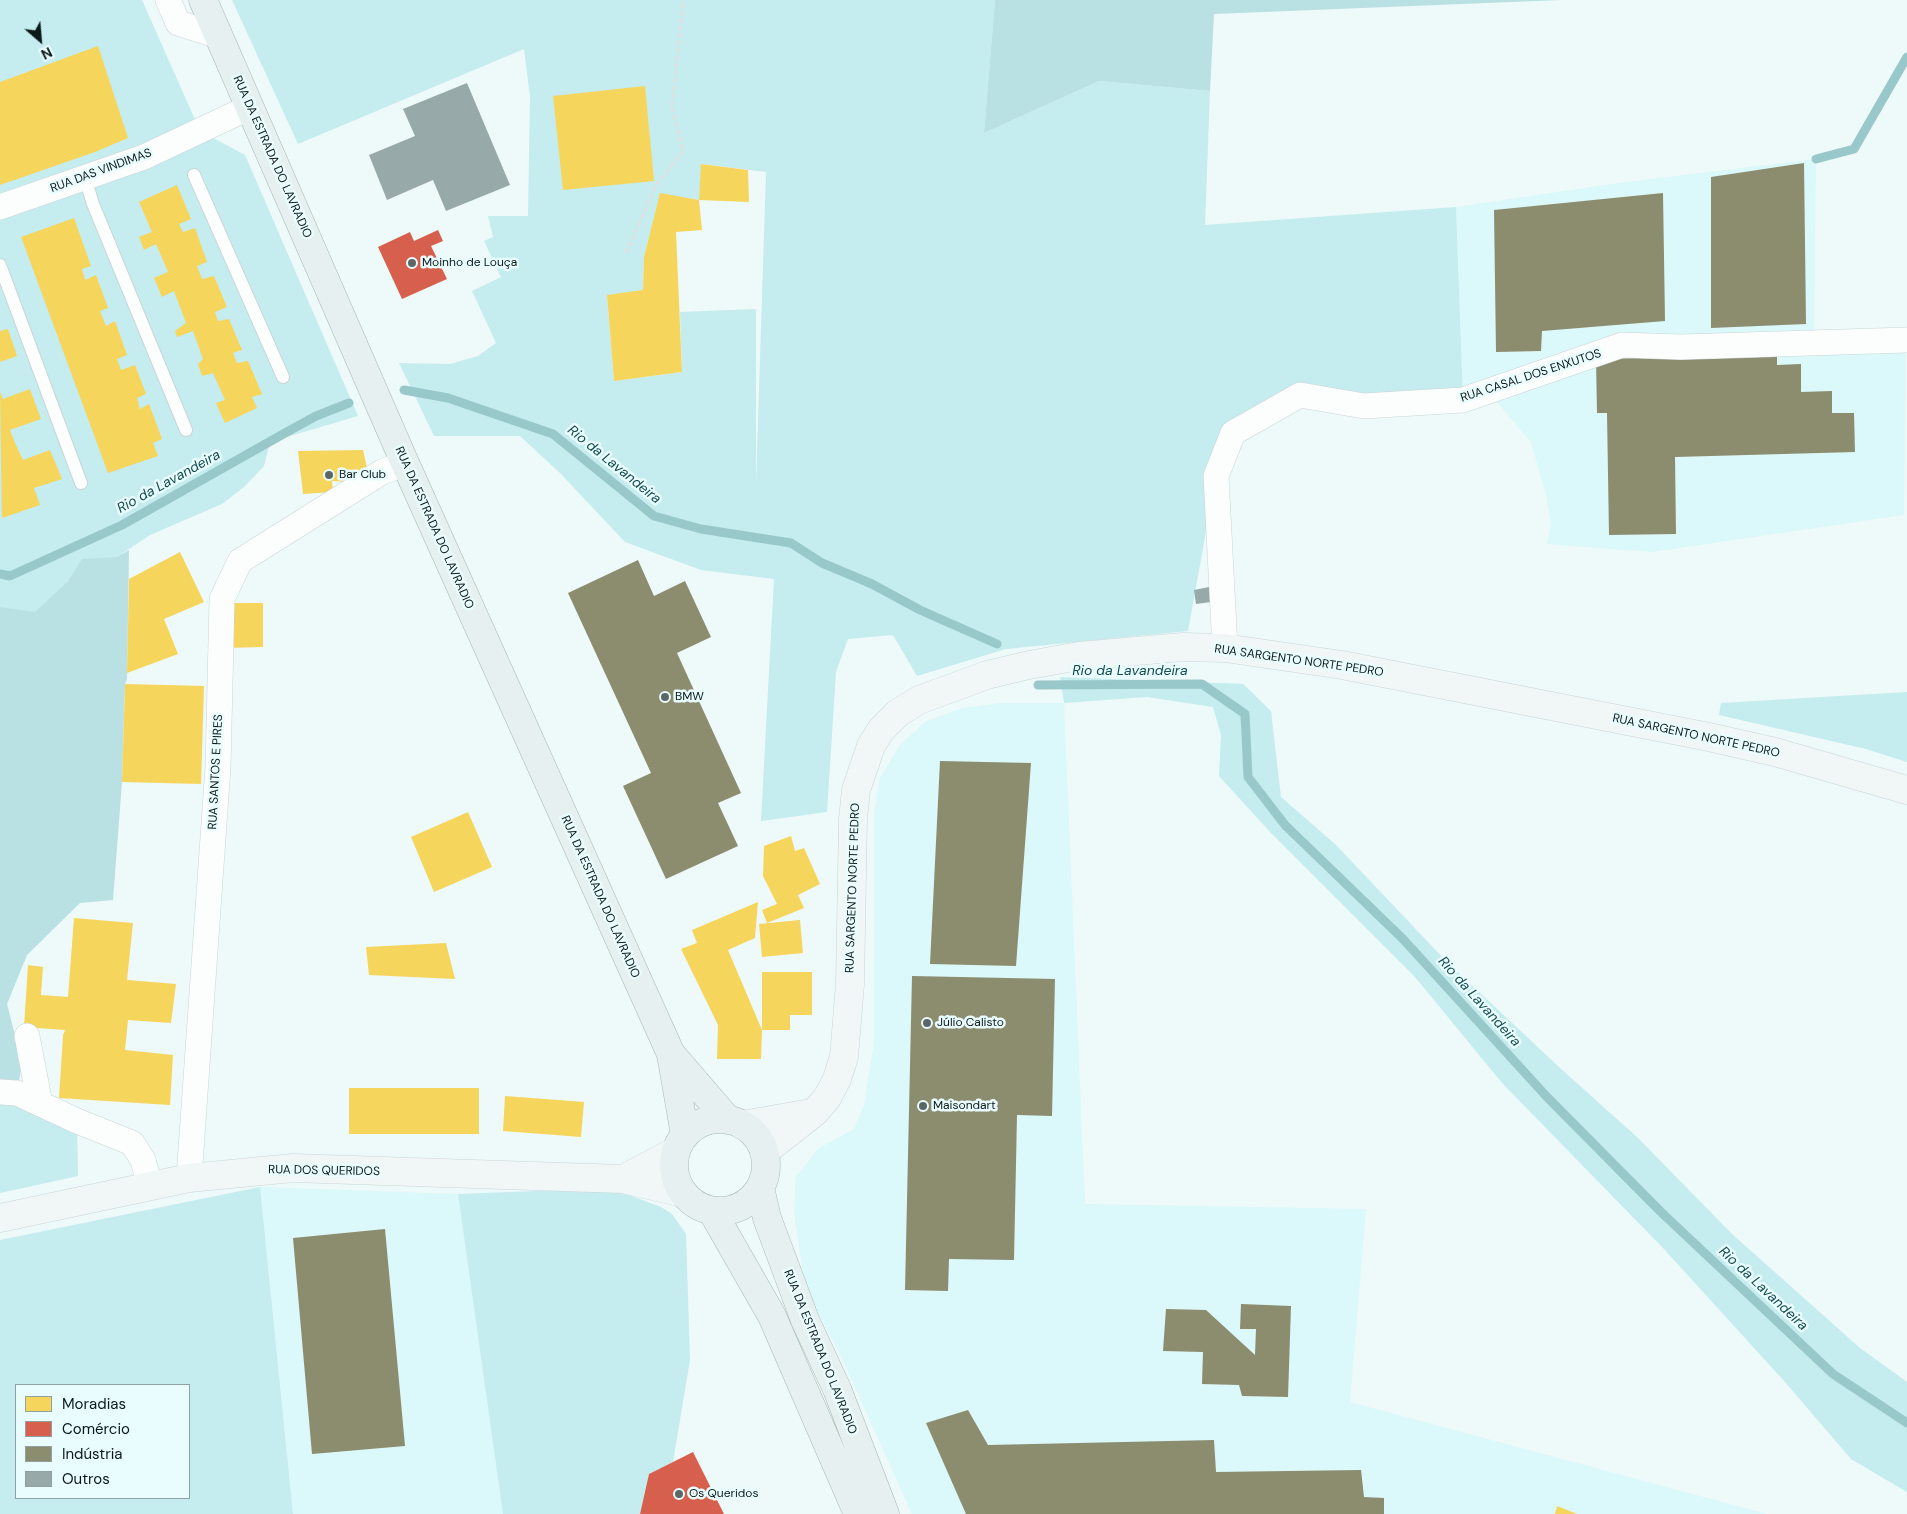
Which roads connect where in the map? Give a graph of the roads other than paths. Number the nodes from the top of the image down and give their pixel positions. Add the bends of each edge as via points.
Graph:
1 (168, 0) edge
2 (203, 0) edge
3 (219, 36) junction
4 (250, 107) junction
5 (194, 175) dead end
6 (85, 178) junction
7 (0, 207) edge
8 (0, 265) edge
9 (1907, 340) edge
10 (283, 377) dead end
11 (186, 430) dead end
12 (405, 463) junction
13 (81, 483) dead end
14 (1225, 648) junction
15 (1907, 790) edge
16 (26, 1036) dead end
17 (671, 1054) junction
18 (0, 1092) edge
19 (40, 1104) junction
20 (815, 1112) junction
21 (735, 1123) junction
22 (681, 1143) junction
23 (764, 1152) junction
24 (189, 1178) junction
25 (623, 1179) junction
26 (150, 1187) junction
27 (760, 1188) junction
28 (683, 1193) junction
29 (712, 1211) junction
30 (0, 1218) edge
31 (836, 1389) junction
32 (808, 1397) junction
33 (858, 1514) edge
34 (886, 1514) edge

1 - 3 street via 178,23
2 - 3 main road, RUA DA ESTRADA DO LAVRADIO
3 - 4 main road, RUA DA ESTRADA DO LAVRADIO
4 - 6 street, RUA DAS VINDIMAS via 144,157
4 - 12 main road, RUA DA ESTRADA DO LAVRADIO
5 - 10 lane
6 - 7 street, RUA DAS VINDIMAS
6 - 11 lane
8 - 13 lane
9 - 14 street, RUA CASAL DOS ENXUTOS via 1681,347 1622,345 1463,400 1364,406 1300,396 1233,433 1216,476
12 - 17 main road, RUA DA ESTRADA DO LAVRADIO
12 - 24 street, RUA SANTOS E PIRES via 382,472 240,561 222,599 218,767
14 - 15 street, RUA SARGENTO NORTE PEDRO via 1342,665 1709,737 1810,761
14 - 20 street, RUA SARGENTO NORTE PEDRO via 1135,650 1029,665 978,678 920,700 898,713 881,730 871,746 856,790 850,984 844,1057 827,1098
16 - 19 street
17 - 21 main road, RUA DA ESTRADA DO LAVRADIO
17 - 22 main road, RUA DA ESTRADA DO LAVRADIO
18 - 19 street via 17,1093
19 - 26 street via 132,1143 143,1160
20 - 21 street
20 - 23 street, RUA SARGENTO NORTE PEDRO
21 - 22 main road via 713,1120 698,1125
21 - 23 main road, RUA DA ESTRADA DO LAVRADIO via 759,1141
22 - 25 street, RUA DOS QUERIDOS
22 - 28 main road, RUA DA ESTRADA DO LAVRADIO via 674,1166 676,1180
23 - 27 main road, RUA DA ESTRADA DO LAVRADIO via 764,1176
24 - 25 street, RUA DOS QUERIDOS via 293,1168
24 - 26 street, RUA DOS QUERIDOS
25 - 28 street, RUA DOS QUERIDOS
26 - 30 street, RUA DOS QUERIDOS
27 - 29 main road via 739,1206 726,1211
27 - 31 main road, RUA DA ESTRADA DO LAVRADIO via 767,1218 805,1320
28 - 29 main road via 691,1202
29 - 32 main road via 772,1316
31 - 32 main road
31 - 34 main road, RUA DA ESTRADA DO LAVRADIO
32 - 33 main road

